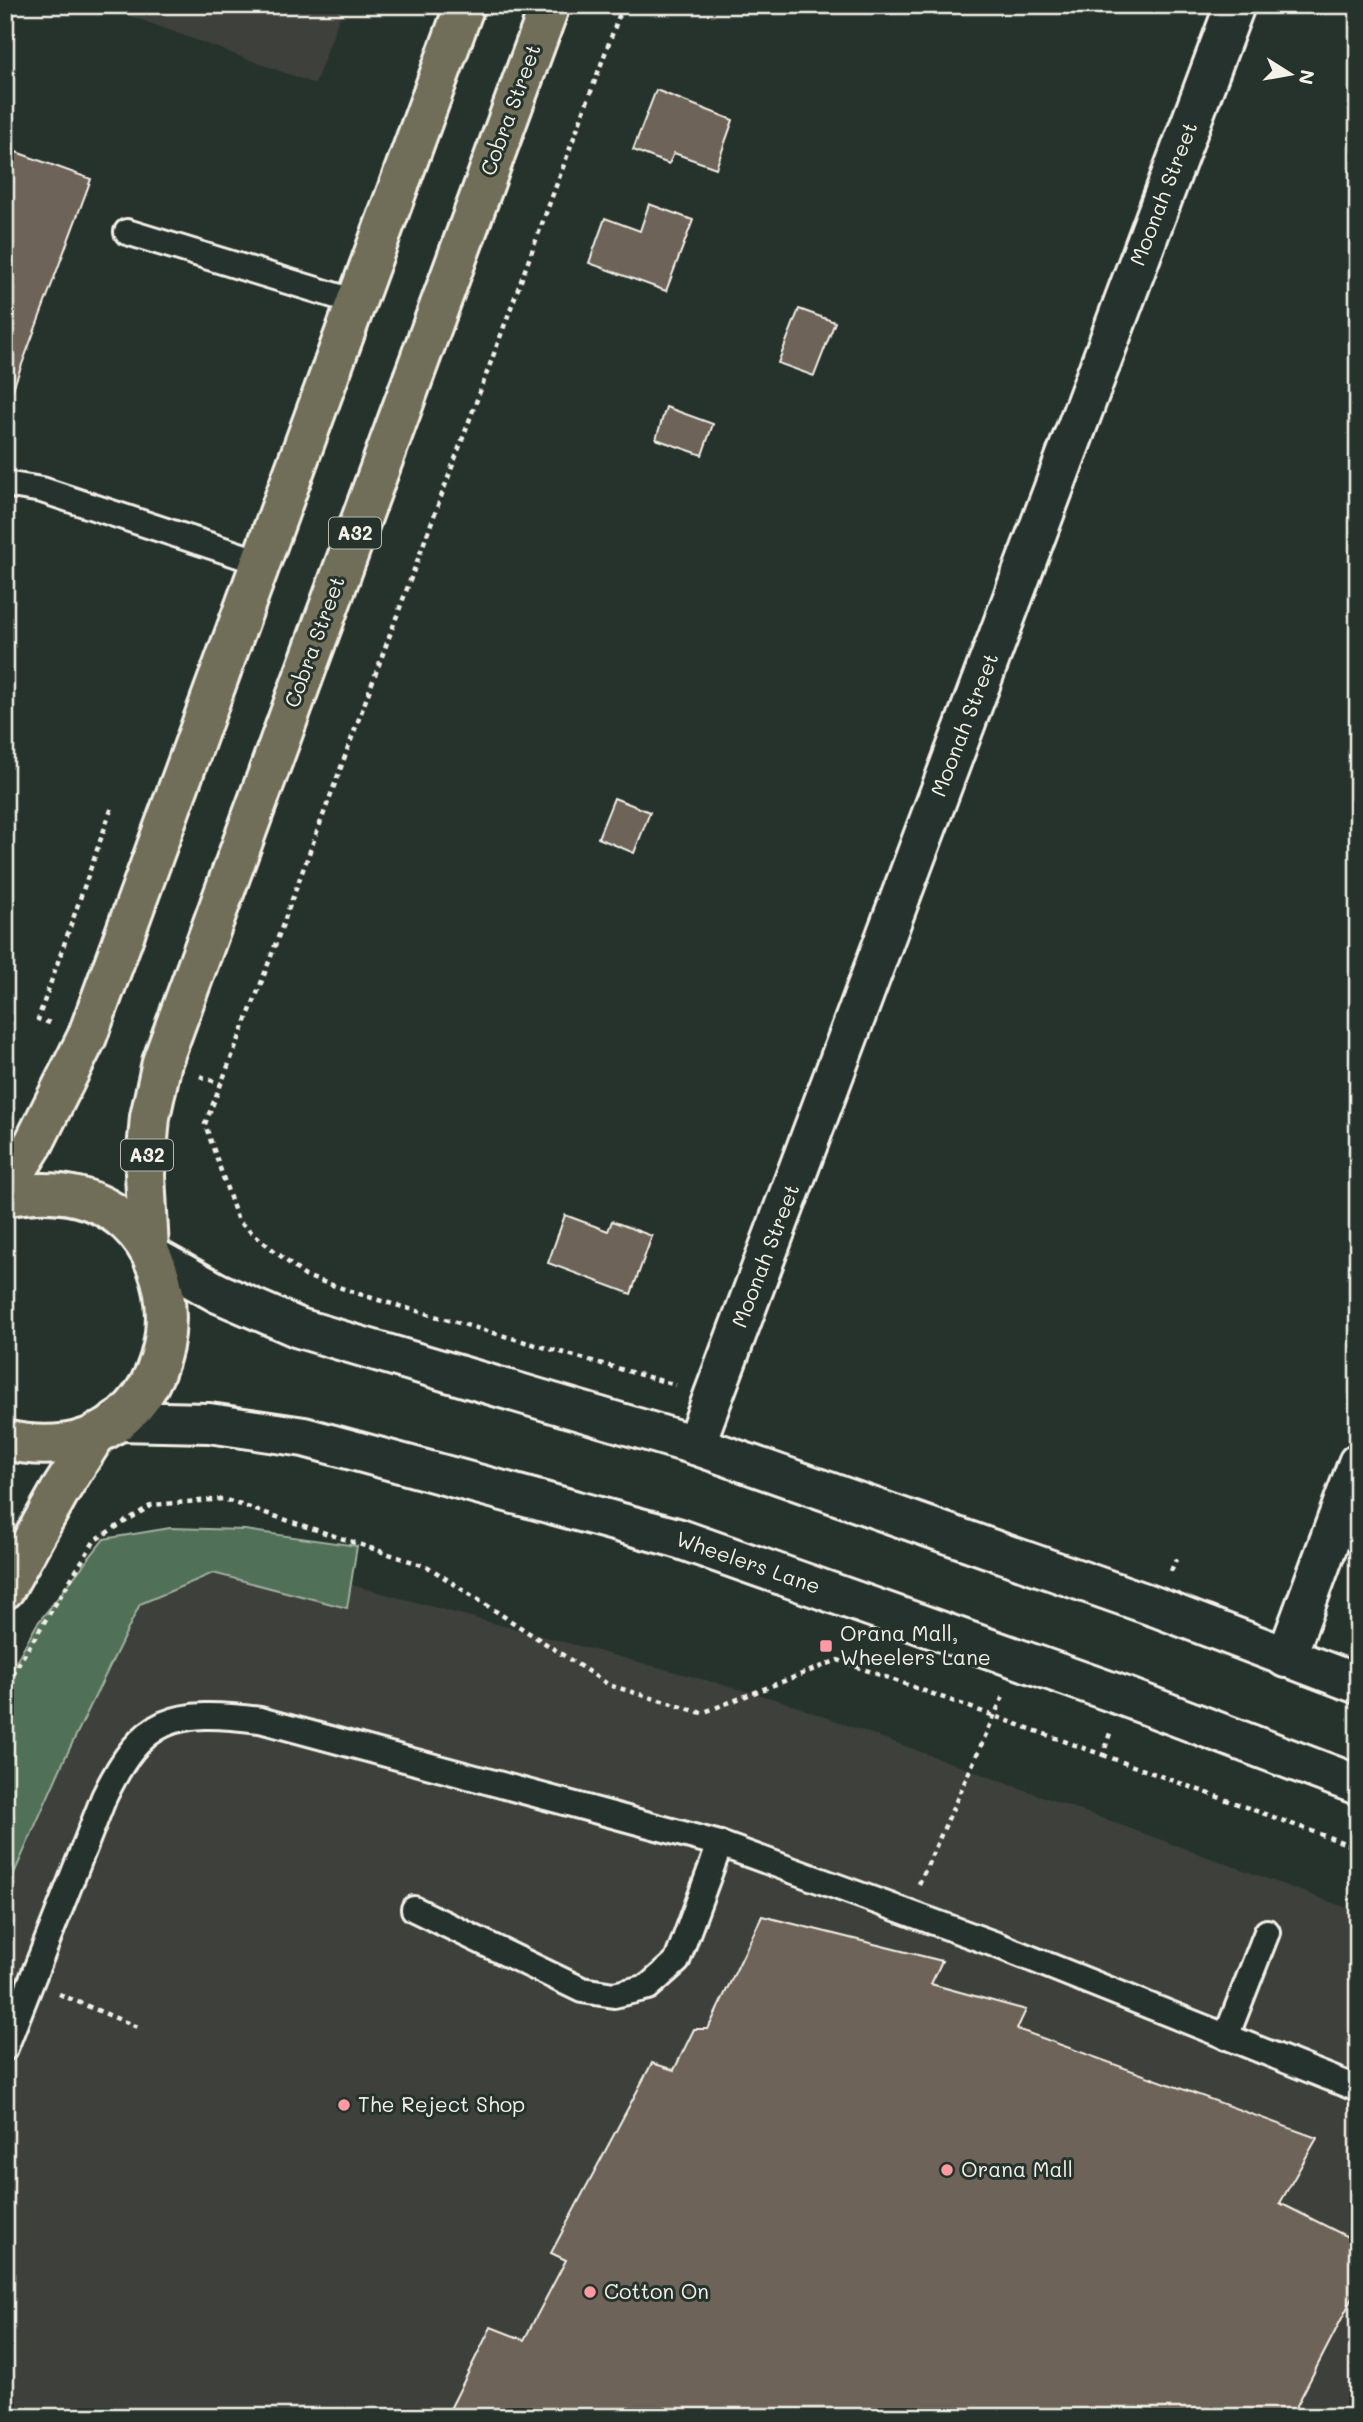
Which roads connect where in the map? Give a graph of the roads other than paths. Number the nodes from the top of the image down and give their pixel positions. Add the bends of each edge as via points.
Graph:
1 (465, 5) edge
2 (550, 5) edge
3 (1235, 5) edge
4 (127, 232) dead end
5 (356, 302) junction
6 (5, 484) edge
7 (260, 562) junction
8 (5, 1189) edge
9 (5, 1197) edge
10 (151, 1254) junction
11 (107, 1427) junction
12 (5, 1440) edge
13 (695, 1445) junction
14 (1358, 1463) edge
15 (5, 1589) edge
16 (1286, 1658) junction
17 (1358, 1684) edge
18 (1358, 1785) edge
19 (720, 1844) junction
20 (414, 1909) dead end
21 (1267, 1933) dead end
22 (1226, 2037) junction
23 (5, 2048) edge
24 (1358, 2089) edge

1 - 5 highway
2 - 10 highway, Cobra Street / A32 via 162,1062 150,1117 145,1174
3 - 13 main road, Moonah Street
4 - 5 lane
5 - 7 highway
6 - 7 lane via 42,489
7 - 8 highway via 87,1037 34,1143
9 - 10 highway, A32 via 33,1191 67,1194 99,1205 128,1224
10 - 11 highway, A32 via 169,1315 166,1346 139,1400
10 - 13 main road via 230,1298 299,1328
11 - 12 highway, A32 via 68,1443
11 - 15 highway, A32 via 60,1491
11 - 18 main road, Wheelers Lane via 165,1420 244,1427 355,1449 677,1538 1123,1696
13 - 16 main road via 1156,1607
14 - 16 main road
16 - 17 main road
19 - 20 lane via 677,1961 648,1987 614,1995 582,1990
19 - 22 lane
19 - 23 lane via 260,1720 220,1715 178,1717 145,1733 121,1763
21 - 22 lane
22 - 24 lane

